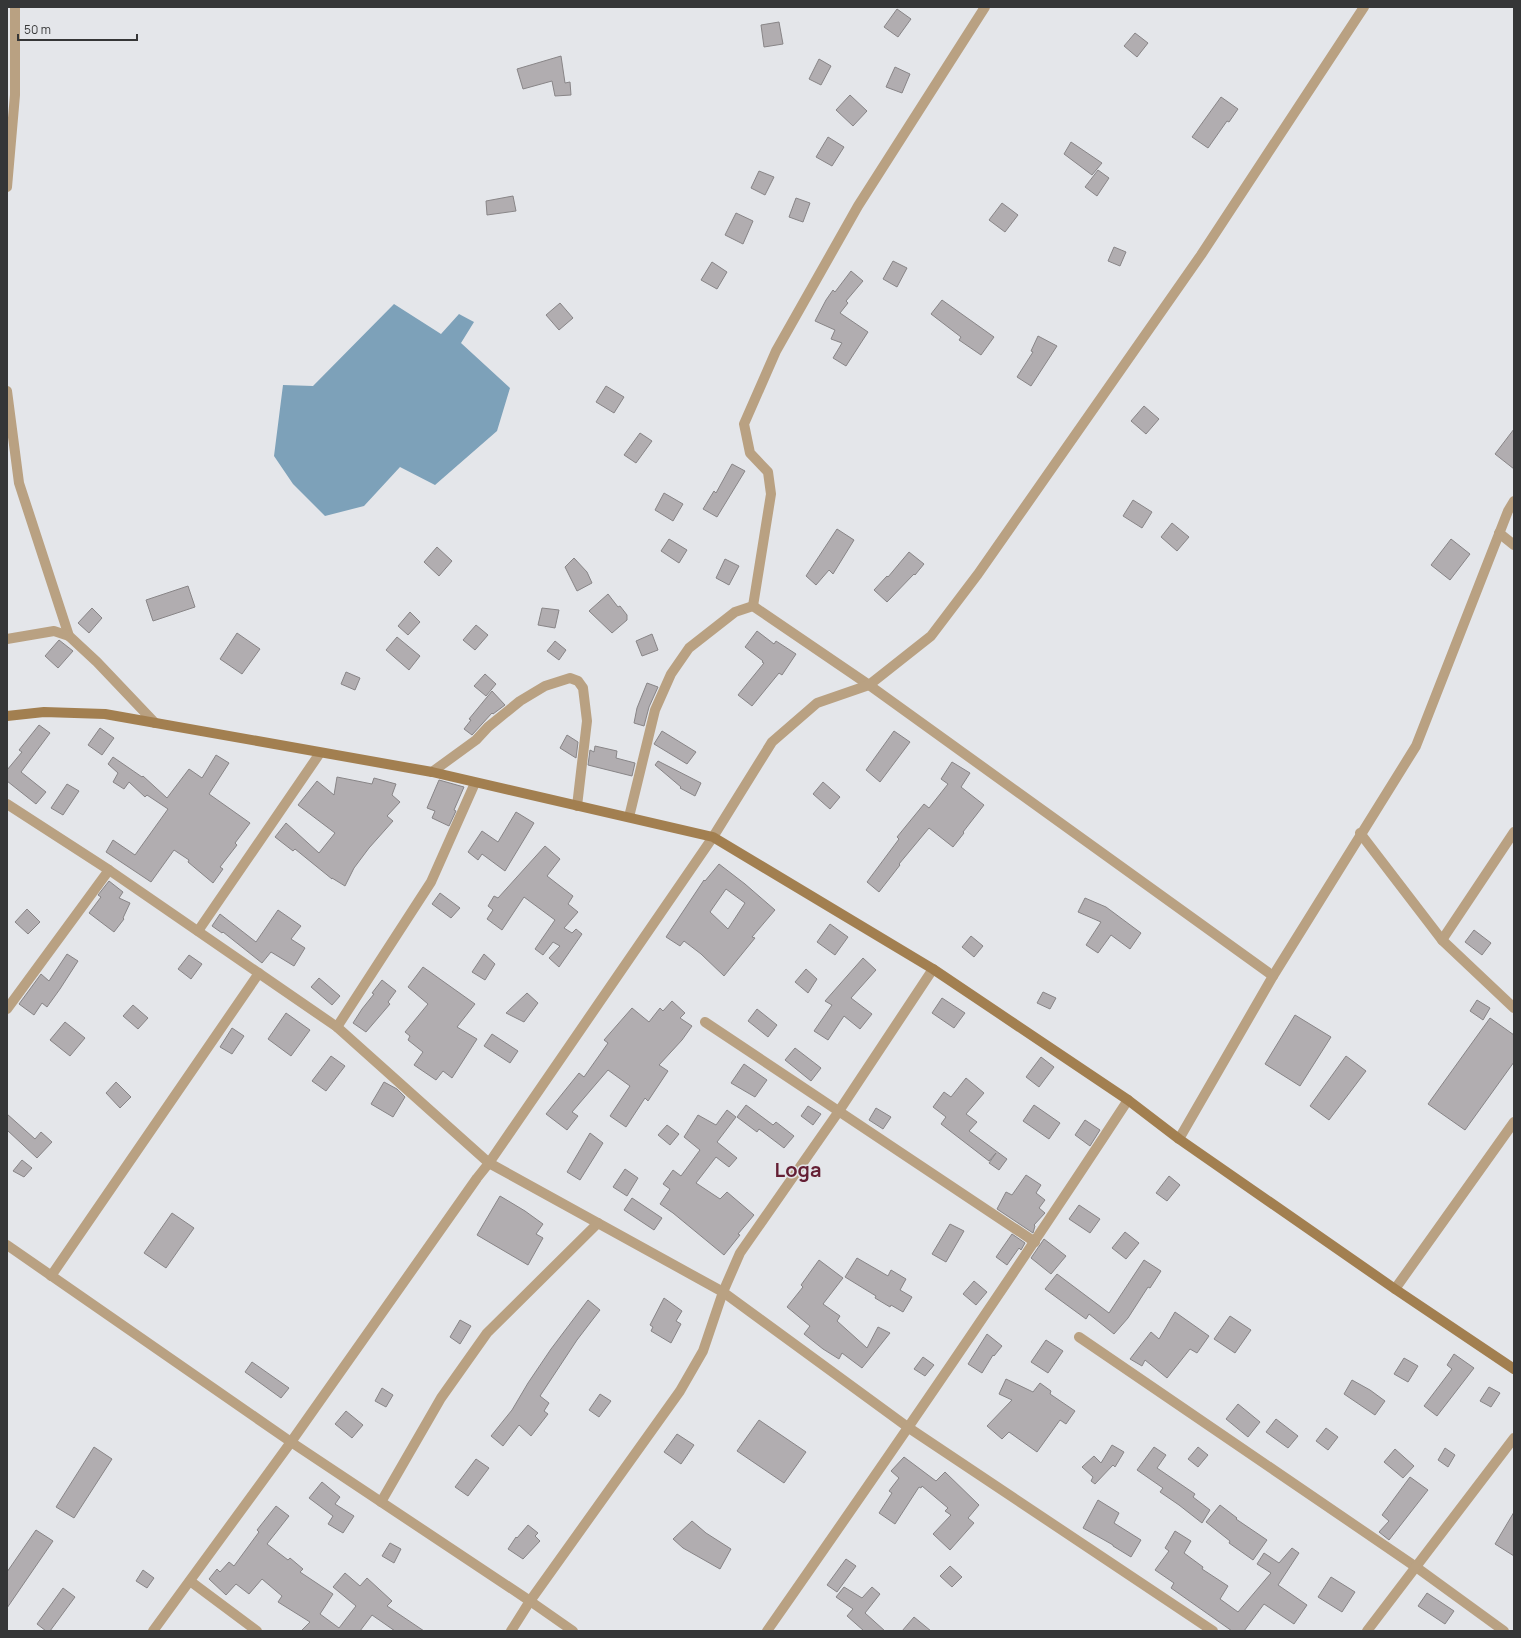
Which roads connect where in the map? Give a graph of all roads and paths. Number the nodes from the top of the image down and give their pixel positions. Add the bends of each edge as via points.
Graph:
1 (15, 7) edge
2 (985, 7) edge
3 (1364, 7) edge
4 (7, 187) edge
5 (7, 391) edge
6 (1514, 501) edge
7 (1499, 533) junction
8 (1514, 545) edge
9 (752, 606) junction
10 (69, 636) junction
11 (7, 639) edge
12 (869, 685) junction
13 (7, 716) edge
14 (155, 723) junction
15 (320, 753) junction
16 (432, 772) junction
17 (475, 783) junction
18 (7, 804) edge
19 (577, 806) junction
20 (629, 817) junction
21 (1514, 832) edge
22 (1360, 833) junction
23 (713, 836) junction
24 (109, 870) junction
25 (198, 931) junction
26 (1442, 940) junction
27 (933, 969) junction
28 (259, 973) junction
29 (1273, 976) junction
30 (1514, 1008) edge
31 (7, 1009) edge
32 (705, 1022) dead end
33 (337, 1027) junction
34 (1128, 1100) junction
35 (838, 1111) junction
36 (1514, 1122) edge
37 (1179, 1139) junction
38 (489, 1163) junction
39 (598, 1223) junction
40 (1035, 1242) junction
41 (7, 1245) edge
42 (51, 1276) junction
43 (1395, 1289) junction
44 (723, 1292) junction
45 (1079, 1337) dead end
46 (1514, 1369) edge
47 (909, 1428) junction
48 (1514, 1438) edge
49 (291, 1442) junction
50 (381, 1502) junction
51 (1416, 1567) junction
52 (190, 1581) junction
53 (530, 1601) junction
54 (153, 1631) edge
55 (257, 1631) edge
56 (511, 1631) edge
57 (574, 1631) edge
58 (767, 1631) edge
59 (1213, 1631) edge
60 (1367, 1631) edge
61 (1504, 1631) edge

1 - 4 street via 15,95
2 - 9 street via 858,206 776,351 744,424 750,453 768,472 771,494
3 - 12 street via 1201,255 978,574 931,636
5 - 10 street via 19,483
6 - 7 street
7 - 8 street
7 - 22 street via 1416,746
9 - 12 street
9 - 20 street via 735,612 694,643 672,674 655,710
10 - 11 street via 54,631
10 - 14 street
12 - 23 street via 817,703 772,742
12 - 29 street
13 - 14 main road via 44,712 105,714
14 - 15 main road
15 - 16 main road
15 - 25 street
16 - 17 main road
16 - 19 street via 476,740 520,701 545,686 570,678 578,681 583,688 587,721
17 - 19 main road
17 - 33 street via 431,882
18 - 24 street
19 - 20 main road
20 - 23 main road
21 - 26 street
22 - 26 street
22 - 29 street
23 - 27 main road
23 - 38 street
24 - 25 street
24 - 31 street
25 - 28 street
26 - 30 street
27 - 34 main road
27 - 35 street
28 - 33 street
28 - 42 street
29 - 37 street
32 - 35 street
33 - 38 street
34 - 37 main road
34 - 40 street
35 - 40 street
35 - 44 street via 740,1253
36 - 43 street
37 - 43 main road
38 - 39 street
38 - 49 street
39 - 44 street
39 - 50 street via 487,1333 441,1398
40 - 47 street
41 - 42 street
42 - 49 street
43 - 46 main road
44 - 47 street
44 - 53 street via 703,1351 680,1391
45 - 51 street
47 - 58 street
47 - 59 street
48 - 51 street
49 - 50 street
49 - 52 street
50 - 53 street
51 - 60 street
51 - 61 street
52 - 54 street
52 - 55 street
53 - 56 street
53 - 57 street

